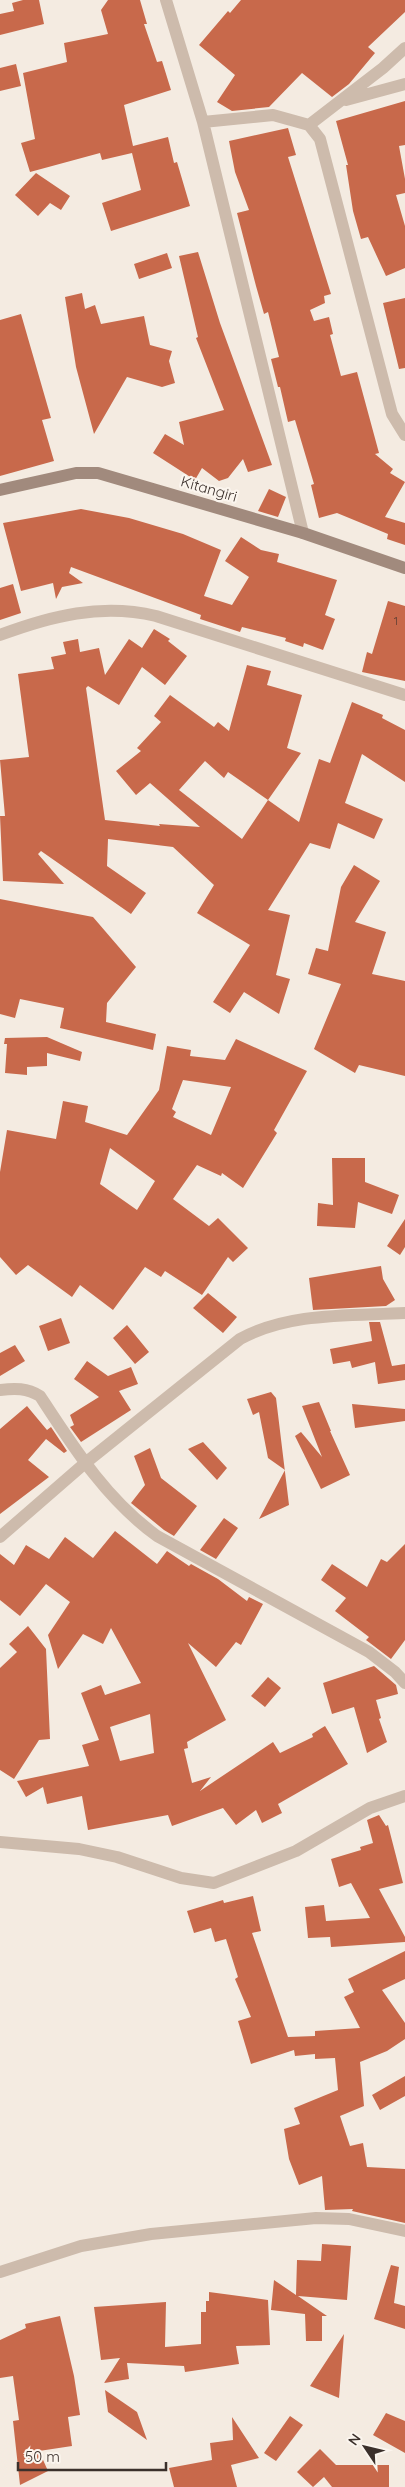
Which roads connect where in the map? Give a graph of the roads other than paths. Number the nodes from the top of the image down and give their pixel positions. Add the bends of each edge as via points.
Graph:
1 (166, 0) edge
2 (405, 48) edge
3 (405, 84) edge
4 (339, 102) junction
5 (203, 122) junction
6 (309, 125) junction
7 (405, 435) edge
8 (0, 490) edge
9 (303, 532) junction
10 (405, 568) edge
11 (0, 635) edge
12 (405, 694) edge
13 (405, 1313) edge
14 (0, 1390) edge
15 (84, 1464) junction
16 (0, 1537) edge
17 (405, 1683) edge
18 (405, 1796) edge
19 (0, 1842) edge
20 (405, 2231) edge
21 (0, 2272) edge

1 - 5 street
2 - 4 street
3 - 4 street
4 - 6 street
5 - 6 street via 272,115
5 - 9 street
6 - 7 street via 320,139 392,414
8 - 9 main road, Kitangiri via 76,473 98,473
9 - 10 main road, Kitangiri
11 - 12 street via 66,614 124,610 156,616
13 - 15 street via 306,1319 259,1329 232,1345
14 - 15 street via 17,1388 40,1396
15 - 16 street
15 - 17 street via 136,1521 157,1536 370,1652
18 - 19 street via 384,1801 364,1811 296,1851 214,1883 181,1878 117,1857 79,1849
20 - 21 street via 350,2219 316,2218 151,2234 81,2246

